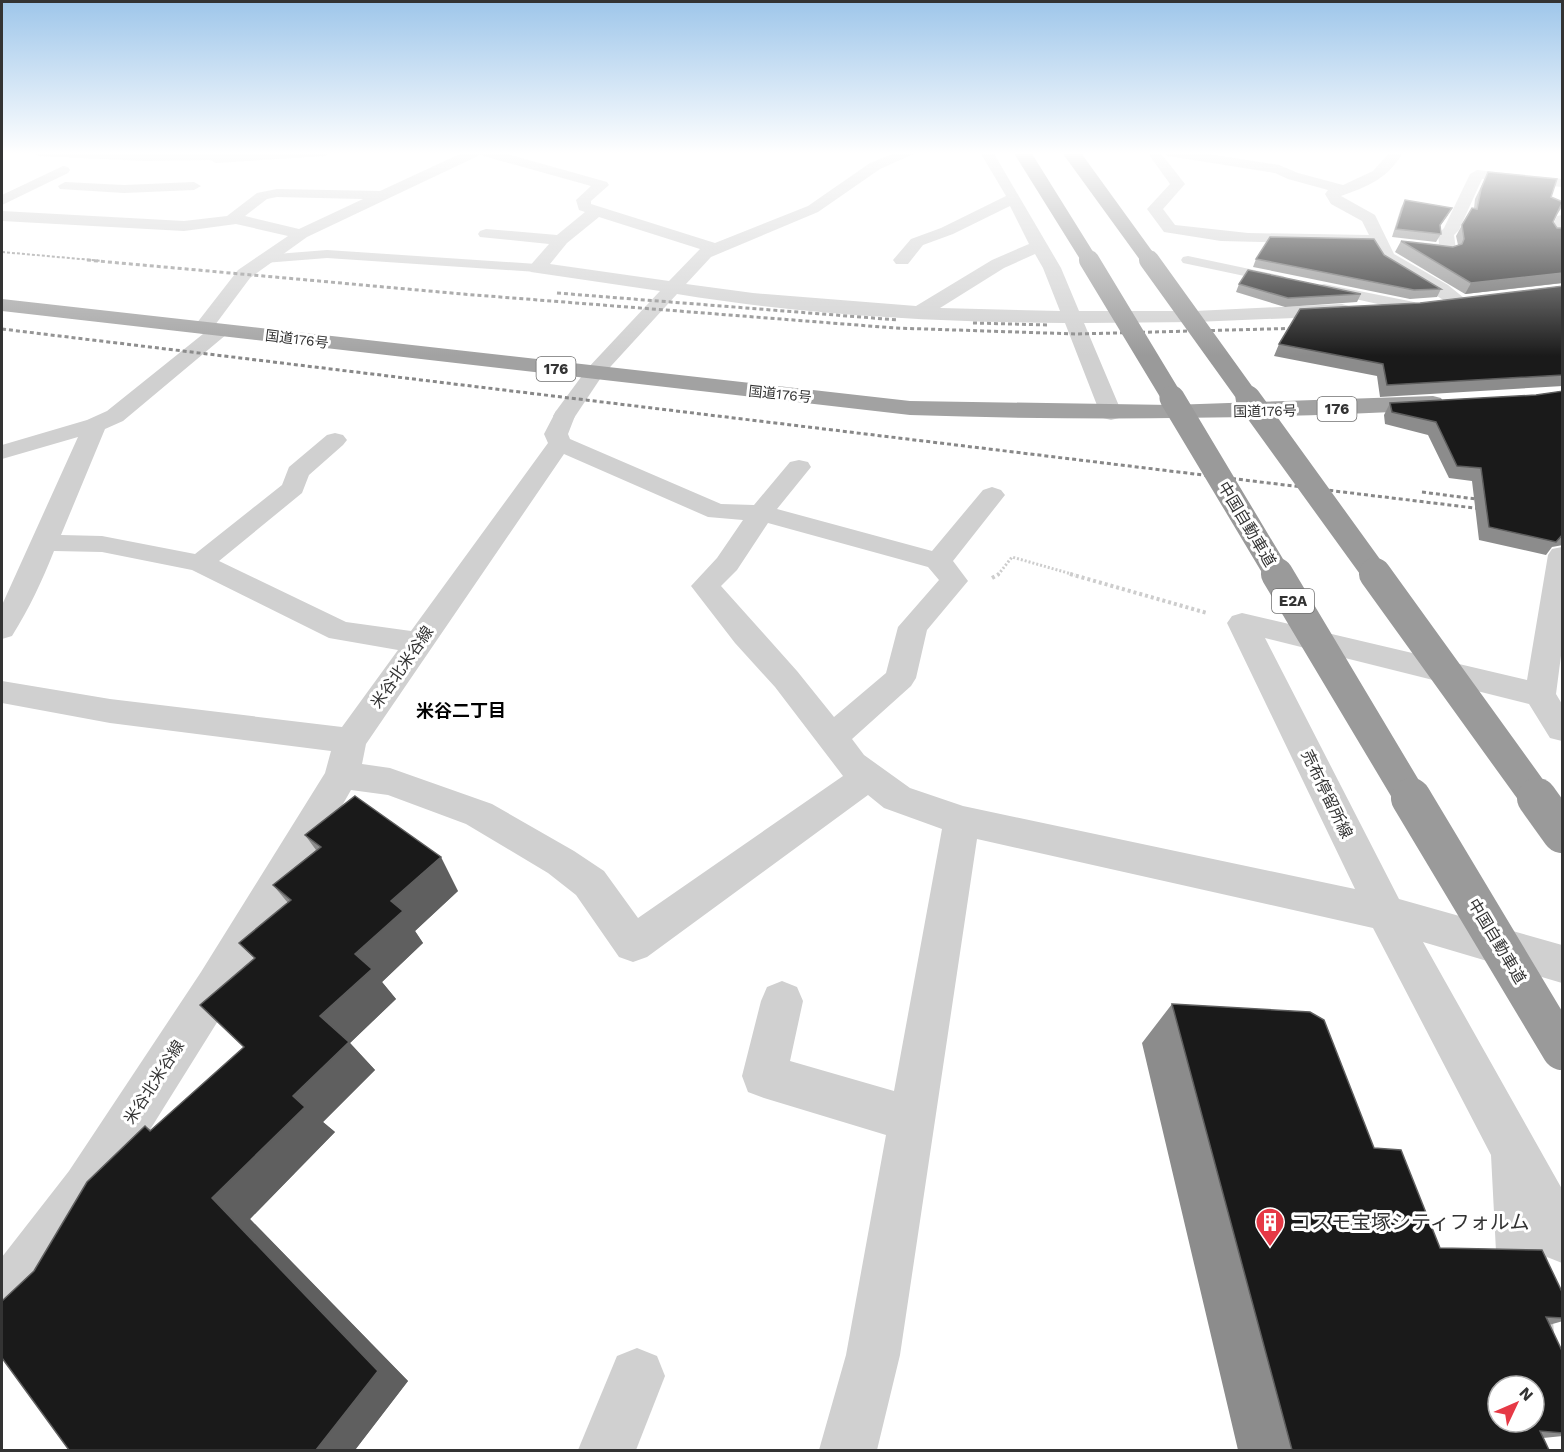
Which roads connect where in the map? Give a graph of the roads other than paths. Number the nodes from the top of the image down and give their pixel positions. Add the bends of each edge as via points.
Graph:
1 (1562, 219) edge
2 (70, 220) edge
3 (229, 220) edge
4 (238, 220) edge
5 (332, 220) edge
6 (586, 220) edge
7 (621, 220) edge
8 (786, 220) edge
9 (970, 220) edge
10 (1025, 220) edge
11 (1065, 220) edge
12 (1120, 220) edge
13 (1164, 220) edge
14 (1370, 220) edge
15 (1456, 220) edge
16 (1556, 233) edge
17 (301, 234) junction
18 (486, 234) dead end
19 (561, 240) junction
20 (1379, 241) junction
21 (1038, 246) junction
22 (714, 248) junction
23 (264, 259) junction
24 (902, 260) dead end
25 (1188, 260) dead end
26 (537, 268) junction
27 (670, 289) junction
28 (1483, 299) edge
29 (1460, 302) junction
30 (2, 304) edge
31 (1414, 307) junction
32 (918, 313) junction
33 (1072, 318) junction
34 (211, 329) junction
35 (594, 373) junction
36 (1459, 402) edge
37 (1111, 413) junction
38 (94, 425) junction
39 (562, 429) junction
40 (335, 440) dead end
41 (2, 452) edge
42 (800, 467) dead end
43 (992, 495) dead end
44 (761, 513) junction
45 (45, 543) junction
46 (1563, 555) edge
47 (200, 563) junction
48 (946, 571) junction
49 (2, 629) edge
50 (420, 643) junction
51 (2, 692) edge
52 (1540, 695) junction
53 (1563, 729) edge
54 (832, 738) junction
55 (346, 758) junction
56 (868, 776) junction
57 (963, 821) junction
58 (1563, 833) edge
59 (1386, 914) junction
60 (1563, 964) edge
61 (782, 1001) dead end
62 (1563, 1050) edge
63 (913, 1120) junction
64 (1513, 1147) junction
65 (1563, 1238) edge
66 (2, 1299) edge
67 (1530, 1374) edge
68 (637, 1376) dead end
69 (607, 1450) edge
70 (848, 1450) edge

1 - 16 lane
2 - 3 street via 184,226
4 - 17 street
5 - 17 street
6 - 19 street
7 - 22 street
8 - 22 street, 米谷北米谷線
9 - 24 street via 917,242
10 - 21 street
11 - 62 highway, 中国自動車道 / E2A, bridge
12 - 58 highway, bridge
13 - 20 street via 1170,228 1222,238 1338,237
14 - 20 street
15 - 20 street via 1446,234 1448,250
17 - 23 street
18 - 19 street
19 - 26 street
20 - 29 street via 1387,257
21 - 32 street via 998,264
21 - 33 street via 1052,268
22 - 27 street, 米谷北米谷線
23 - 26 lane via 327,254
23 - 34 street via 244,274
25 - 31 lane
26 - 27 street via 580,271
27 - 32 street
27 - 35 street, 米谷北米谷線
28 - 29 street
29 - 31 street
30 - 34 highway, 国道176号 / 176
31 - 33 street via 1231,317
32 - 33 street
33 - 37 street
34 - 35 highway, 国道176号 / 176
34 - 38 street via 115,416
35 - 37 highway, 国道176号 / 176 via 910,408
35 - 39 street, 米谷北米谷線
36 - 37 highway, 国道176号 / 176 via 1310,410
38 - 41 street
38 - 45 street
39 - 44 street via 717,512
39 - 50 street, 米谷北米谷線
40 - 47 street via 298,472 293,488
42 - 44 street
43 - 48 street
44 - 48 street
44 - 54 street via 727,564 705,586
45 - 47 street via 102,544
45 - 49 street
46 - 52 street
47 - 50 street via 340,631
48 - 54 street via 913,627 900,678
50 - 55 street, 米谷北米谷線
51 - 55 street
52 - 53 street
52 - 59 street, 売布停留所線 via 1242,623
54 - 56 street via 852,764
55 - 56 street via 390,782 479,814 561,862 590,884 633,944
55 - 66 street, 米谷北米谷線 via 216,986 86,1188
56 - 57 street via 897,798
57 - 59 street
57 - 63 street
59 - 60 street
59 - 64 street, 売布停留所線
61 - 63 street via 764,1076
63 - 70 street via 873,1355
64 - 65 street
64 - 67 street, 売布停留所線
68 - 69 street

